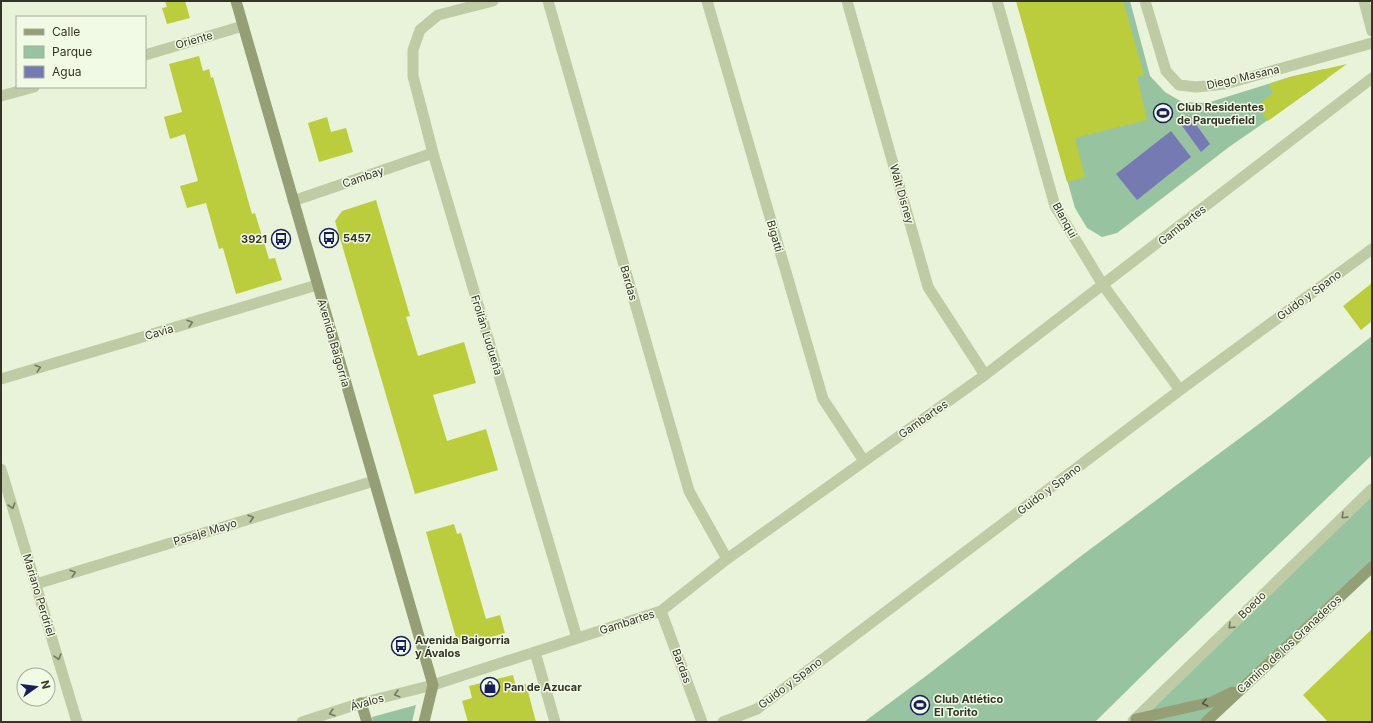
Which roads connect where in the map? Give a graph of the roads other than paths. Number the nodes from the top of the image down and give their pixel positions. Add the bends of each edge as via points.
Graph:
1 (236, 1) edge
2 (493, 1) edge
3 (548, 1) edge
4 (707, 1) edge
5 (847, 1) edge
6 (997, 1) edge
7 (1145, 1) edge
8 (1364, 1) edge
9 (243, 26) junction
10 (1372, 31) edge
11 (1372, 43) edge
12 (146, 55) edge
13 (1372, 78) edge
14 (30, 88) edge
15 (1, 96) edge
16 (433, 153) junction
17 (293, 201) junction
18 (1372, 249) edge
19 (318, 285) junction
20 (1103, 285) junction
21 (985, 375) junction
22 (1, 379) edge
23 (1180, 390) junction
24 (864, 461) junction
25 (1, 469) edge
26 (374, 481) junction
27 (1372, 488) edge
28 (727, 559) junction
29 (1372, 567) edge
30 (36, 584) junction
31 (661, 611) junction
32 (577, 638) junction
33 (535, 652) junction
34 (433, 684) junction
35 (1241, 689) junction
36 (361, 703) junction
37 (1135, 720) edge
38 (77, 722) edge
39 (302, 722) edge
40 (367, 722) edge
41 (424, 722) edge
42 (555, 722) edge
43 (702, 722) edge
44 (723, 722) edge
45 (1206, 722) edge

1 - 9 main road, Avenida Baigorria
2 - 16 street, Froilán Ludueña via 438,15 420,30 414,50 413,76
3 - 28 street, Bardas via 689,491
4 - 24 street, Bigatti via 823,399
5 - 21 street, Walt Disney via 928,287
6 - 20 street, Blanqui via 1055,206
7 - 11 street, Diego Masana via 1166,71 1179,85 1196,87 1225,84
8 - 10 street
9 - 12 street, Oriente
9 - 17 main road, Avenida Baigorria
13 - 20 street, Gambartes
14 - 15 street
16 - 17 street, Cambay
16 - 32 street, Froilán Ludueña
17 - 19 main road, Avenida Baigorria
18 - 23 street, Guido y Spano
22 -> 19 street, Cavia
19 - 26 main road, Avenida Baigorria
20 - 21 street, Gambartes
20 - 23 street, Blanqui
21 - 24 street, Gambartes
23 - 44 street, Guido y Spano via 757,709
24 - 28 street, Gambartes
25 -> 30 street, Mariano Perdriel
30 -> 26 street, Pasaje Mayo
26 - 34 main road, Avenida Baigorria
27 -> 37 street, Boedo
28 - 31 street, Gambartes
29 - 35 main road, Camino de los Granaderos
30 -> 38 street, Mariano Perdriel
31 - 32 street, Gambartes
31 - 43 street, Bardas
32 - 33 street, Gambartes
33 - 34 street, Gambartes
33 - 42 street
34 -> 36 street, Ávalos
34 - 41 main road
35 -> 37 main road via 1212,702
35 - 45 main road, Camino de los Granaderos
36 -> 39 street, Ávalos
36 - 40 main road

